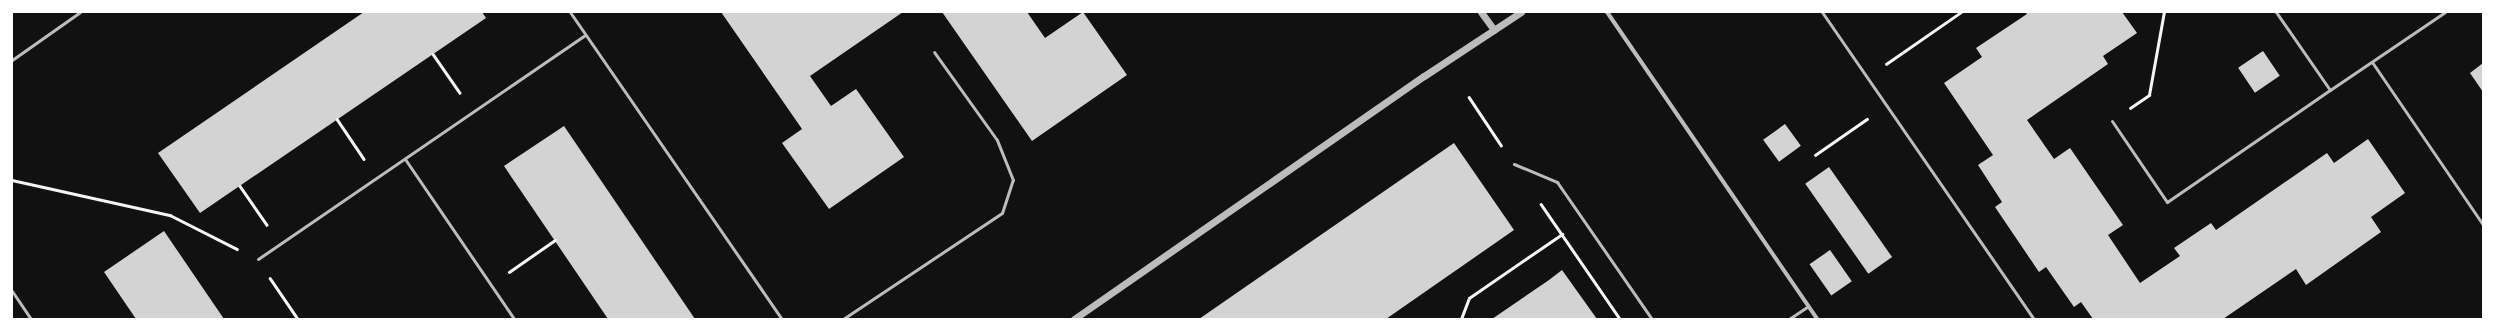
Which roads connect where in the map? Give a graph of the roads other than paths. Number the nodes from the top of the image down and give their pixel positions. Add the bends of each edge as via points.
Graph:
1 (80, 12) edge
2 (570, 12) edge
3 (1482, 12) edge
4 (1521, 12) edge
5 (1607, 12) edge
6 (1822, 12) edge
7 (2276, 12) edge
8 (2445, 12) edge
9 (1494, 30) junction
10 (586, 35) junction
11 (934, 52) dead end
12 (12, 60) edge
13 (2372, 62) junction
14 (2330, 90) junction
15 (2112, 121) road end
16 (405, 159) junction
17 (1514, 164) dead end
18 (2483, 225) edge
19 (258, 260) road end
20 (12, 291) edge
21 (1808, 306) junction
22 (31, 319) edge
23 (514, 319) edge
24 (782, 319) edge
25 (843, 319) edge
26 (1074, 319) edge
27 (1652, 319) edge
28 (1789, 319) edge
29 (1817, 319) edge
30 (2034, 319) edge

1 - 12 lane
2 - 10 lane
3 - 9 street
4 - 9 street
5 - 21 street
6 - 30 lane
7 - 14 lane
8 - 13 lane
9 - 26 street
10 - 16 lane
10 - 24 lane
11 - 25 lane via 997,140 1013,180 1002,213
13 - 14 lane
13 - 18 lane
14 - 15 lane via 2167,202
16 - 19 lane
16 - 23 lane
17 - 27 lane via 1557,182
20 - 22 lane
21 - 28 lane
21 - 29 street

